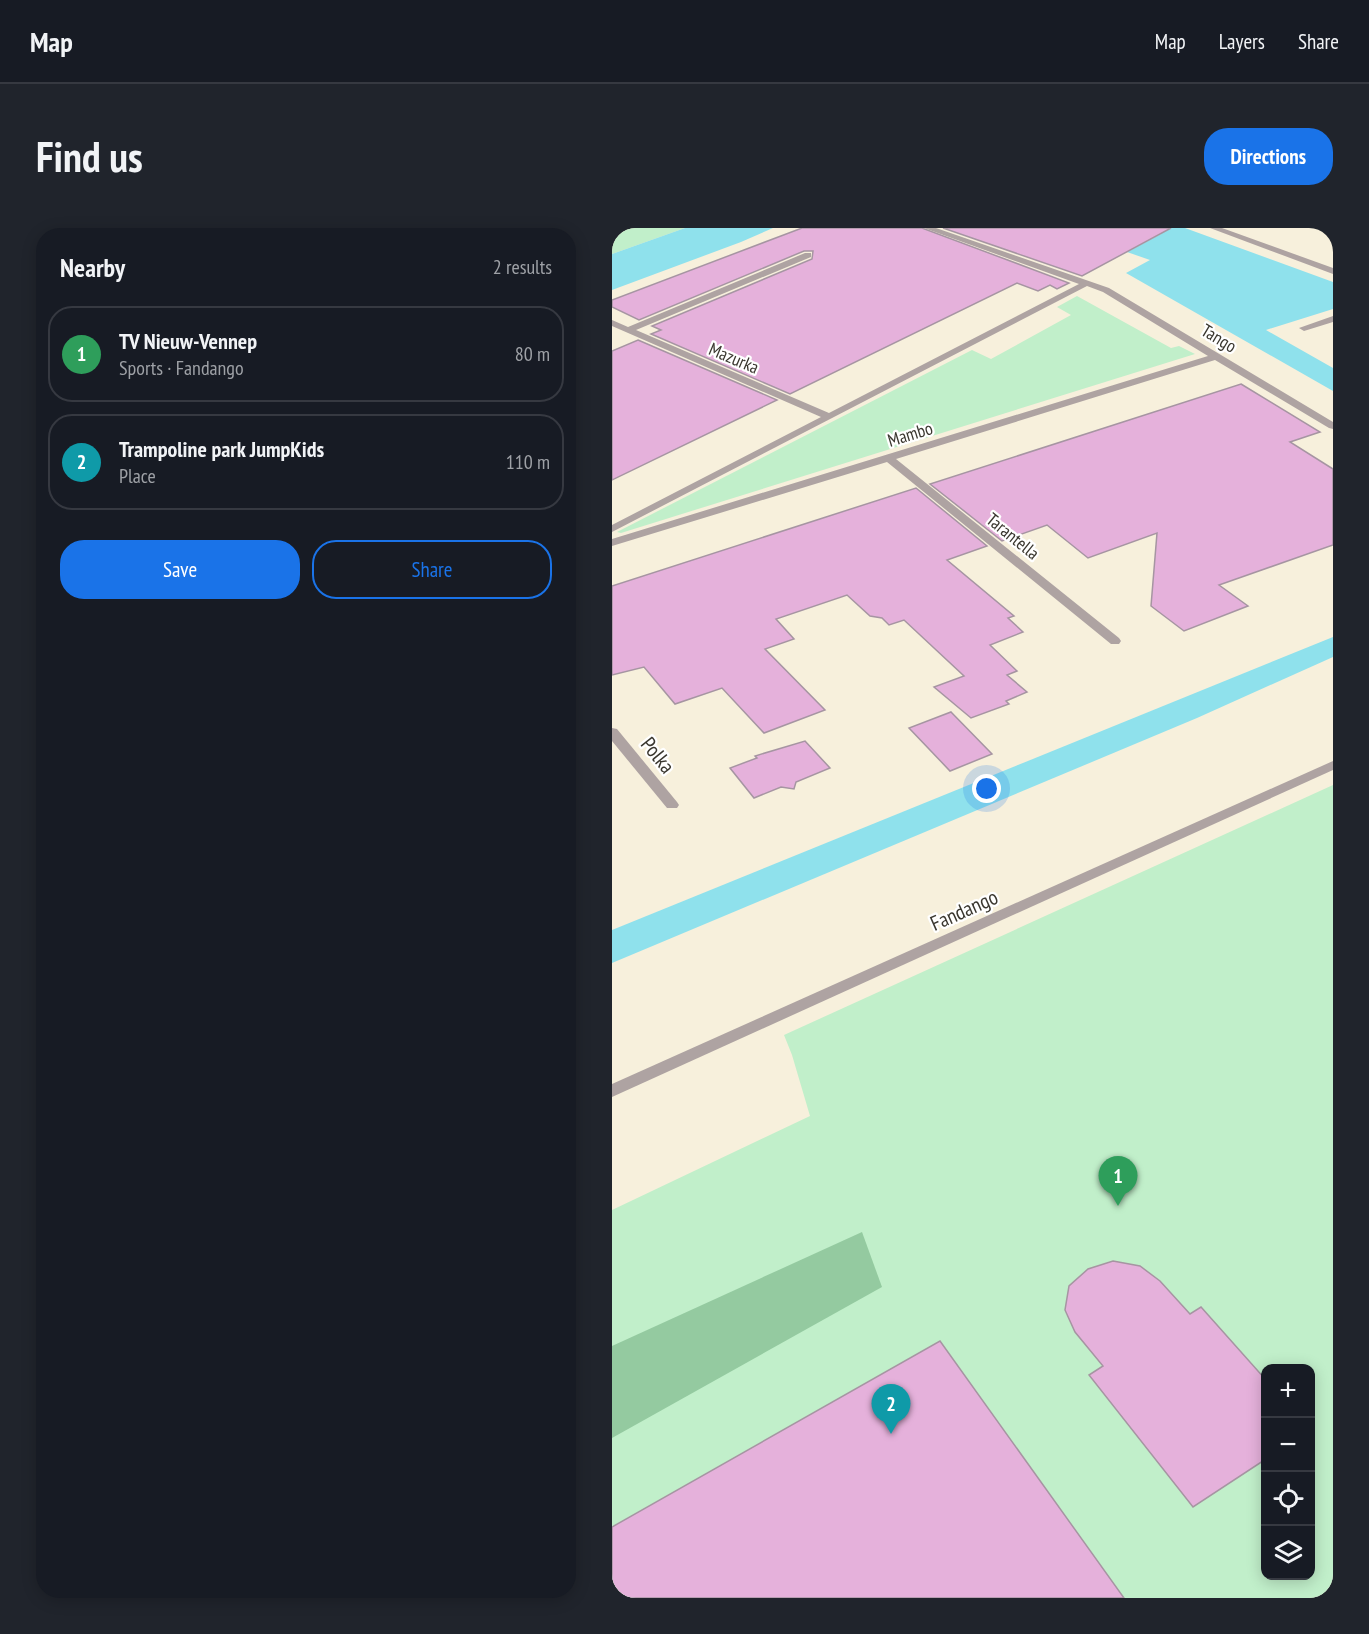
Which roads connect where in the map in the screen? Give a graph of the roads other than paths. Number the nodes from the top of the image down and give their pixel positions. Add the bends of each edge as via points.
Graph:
1 (928, 228) edge
2 (1214, 228) edge
3 (808, 255) dead end
4 (1333, 270) edge
5 (1087, 283) junction
6 (1333, 319) edge
7 (612, 323) edge
8 (1304, 328) dead end
9 (628, 330) junction
10 (1217, 356) junction
11 (828, 417) junction
12 (1333, 426) edge
13 (889, 458) junction
14 (612, 529) edge
15 (612, 543) edge
16 (1115, 641) dead end
17 (612, 732) edge
18 (1333, 765) edge
19 (672, 805) dead end
20 (612, 1091) edge

1 - 5 street, Tango
2 - 4 street
3 - 9 street
5 - 10 street, Tango via 1106,290
5 - 11 street
6 - 8 street
7 - 9 street, Mazurka
9 - 11 street, Mazurka
10 - 12 street, Tango
10 - 13 street, Mambo
11 - 14 street
13 - 15 street, Mambo
13 - 16 street, Tarantella
17 - 19 street, Polka
18 - 20 street, Fandango

